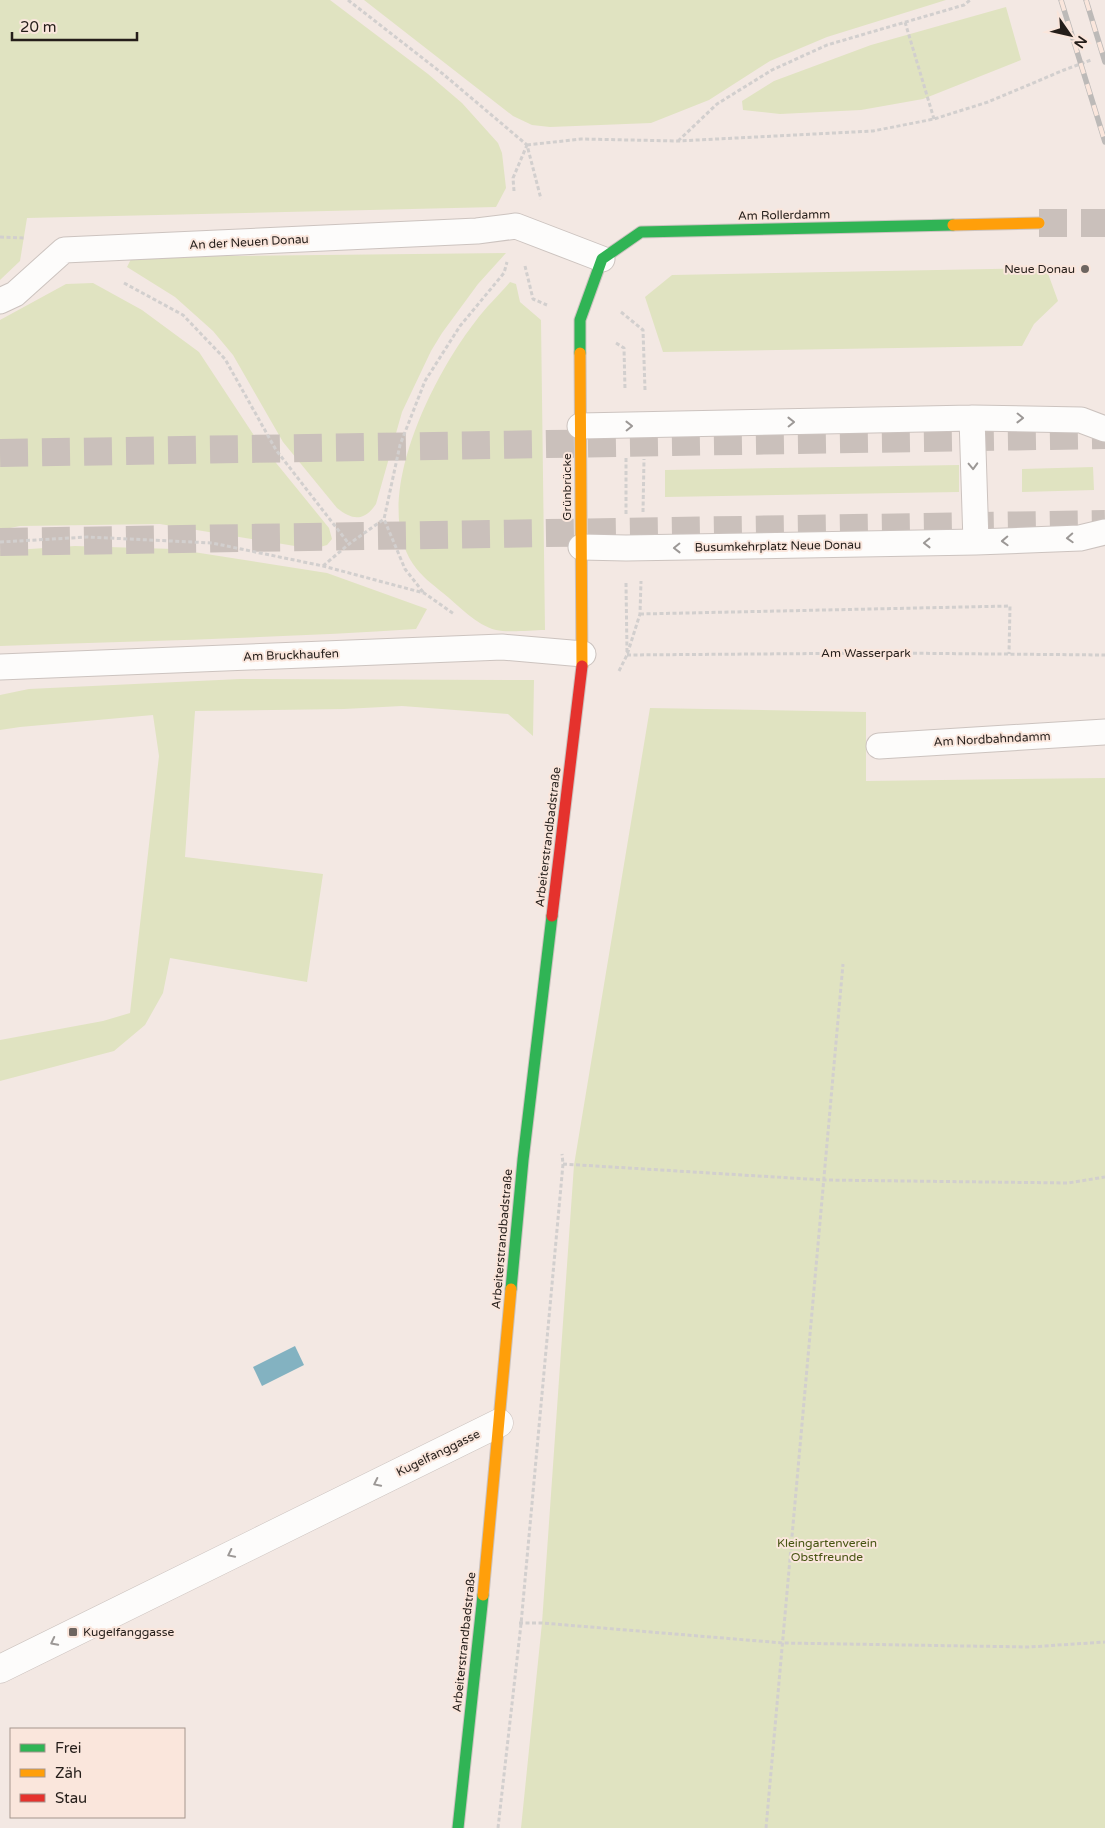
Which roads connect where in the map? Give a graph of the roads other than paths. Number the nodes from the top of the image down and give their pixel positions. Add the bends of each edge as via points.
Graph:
1 (1039, 223) tunnel mouth
2 (602, 259) junction
3 (0, 301) edge
4 (972, 418) junction
5 (580, 426) junction
6 (1105, 428) edge
7 (1105, 532) edge
8 (976, 542) junction
9 (581, 548) junction
10 (582, 654) junction
11 (0, 667) edge
12 (1105, 732) edge
13 (879, 746) dead end
14 (499, 1422) junction
15 (0, 1669) edge
16 (458, 1828) edge

1 - 2 street, Am Rollerdamm via 641,232
2 - 3 lane, An der Neuen Donau via 516,226 477,231 64,250 15,294
2 - 5 street, Grünbrücke via 580,320
5 -> 4 lane
4 -> 6 lane via 1081,420
4 -> 8 lane
5 - 9 street, Grünbrücke
7 -> 8 lane, Busumkehrplatz Neue Donau via 1080,538
8 -> 9 lane, Busumkehrplatz Neue Donau
9 - 10 street, Grünbrücke
10 - 11 lane, Am Bruckhaufen via 502,647
10 - 14 street, Arbeiterstrandbadstraße via 523,1160
12 - 13 lane, Am Nordbahndamm
14 -> 15 street, Kugelfanggasse
14 - 16 street, Arbeiterstrandbadstraße

